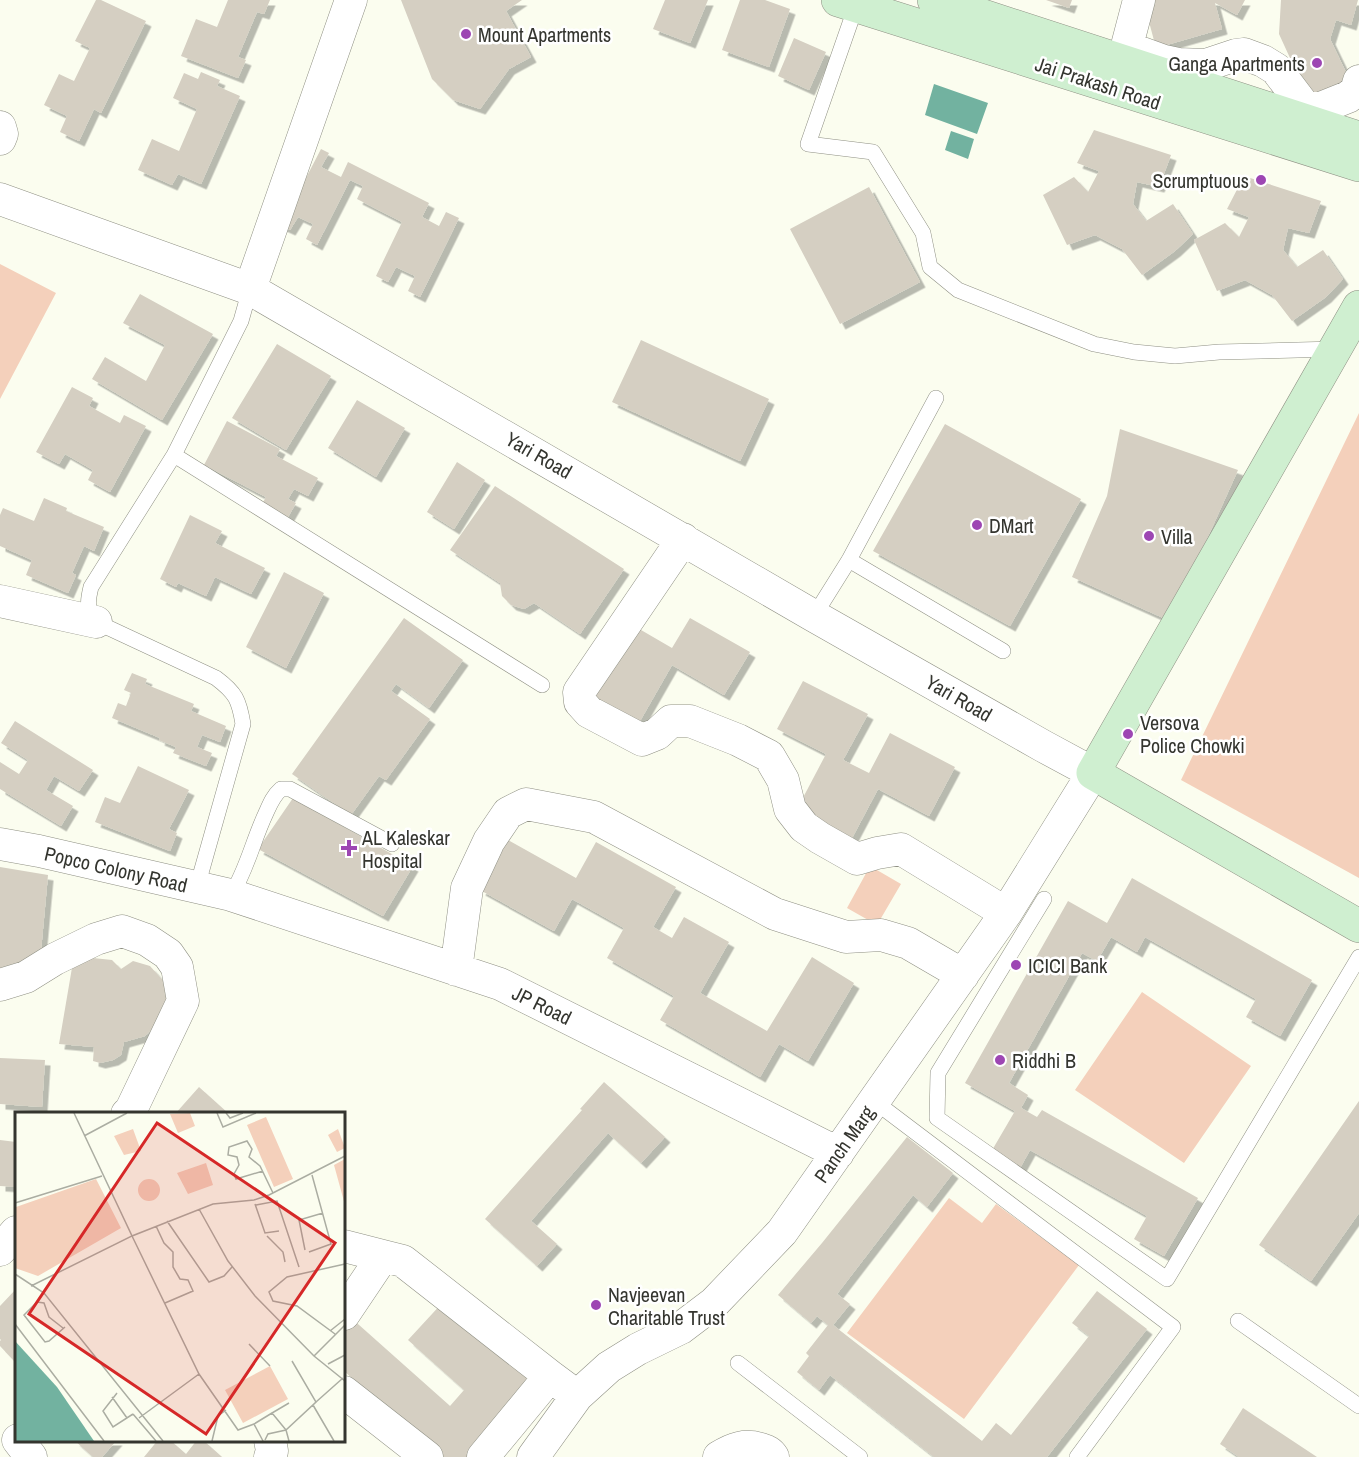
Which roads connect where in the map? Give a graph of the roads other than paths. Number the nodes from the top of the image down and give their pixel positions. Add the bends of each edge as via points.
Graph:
1 (351, 0) edge
2 (934, 0) edge
3 (1139, 0) edge
4 (847, 3) edge
5 (1125, 54) junction
6 (1256, 58) junction
7 (1359, 81) edge
8 (1242, 100) junction
9 (0, 127) edge
10 (1359, 138) edge
11 (0, 139) edge
12 (1359, 165) edge
13 (0, 199) edge
14 (250, 289) junction
15 (1359, 307) edge
16 (1335, 349) junction
17 (936, 398) dead end
18 (174, 454) junction
19 (683, 539) junction
20 (849, 560) junction
21 (0, 601) edge
22 (814, 616) junction
23 (96, 622) junction
24 (1003, 651) dead end
25 (542, 685) dead end
26 (1092, 773) junction
27 (0, 844) edge
28 (392, 844) dead end
29 (197, 887) junction
30 (231, 895) junction
31 (1044, 899) dead end
32 (1006, 913) junction
33 (1359, 926) edge
34 (1359, 957) edge
35 (456, 970) junction
36 (963, 975) junction
37 (0, 985) edge
38 (874, 1101) junction
39 (128, 1112) edge
40 (838, 1153) junction
41 (15, 1233) edge
42 (345, 1246) edge
43 (0, 1250) edge
44 (383, 1256) junction
45 (345, 1313) edge
46 (1238, 1321) dead end
47 (738, 1363) dead end
48 (550, 1376) junction
49 (345, 1393) edge
50 (577, 1396) junction
51 (1359, 1406) edge
52 (20, 1442) edge
53 (270, 1442) edge
54 (31, 1457) edge
55 (270, 1457) edge
56 (427, 1457) edge
57 (483, 1457) edge
58 (533, 1457) edge
59 (719, 1457) edge
60 (773, 1457) edge
61 (860, 1457) edge
62 (1077, 1457) edge

1 - 14 street
2 - 5 main road, Jai Prakash Road
3 - 5 street
4 - 12 main road, Jai Prakash Road
4 - 16 lane via 808,144 873,152 923,233 930,267 958,290 1094,344 1134,352 1174,356
5 - 6 street via 1178,64 1206,64 1244,54
5 - 8 main road, Jai Prakash Road
6 - 7 street via 1276,69 1304,106 1311,108 1348,98
6 - 8 street
8 - 10 main road, Jai Prakash Road
9 - 11 street
13 - 14 street, Yari Road
14 - 18 lane via 241,321
14 - 19 street, Yari Road
15 - 16 main road
16 - 26 main road
17 - 20 lane
18 - 23 lane via 91,587 89,612
18 - 25 lane
19 - 22 street, Yari Road
19 - 32 street via 579,692 580,702 589,712 642,740 657,734 671,721 690,721 759,750 769,756 783,780 790,809 804,827 820,838 858,859 901,849
20 - 22 lane
20 - 24 lane
21 - 23 street
22 - 26 street, Yari Road
23 - 29 lane via 216,678 231,689 240,706 243,724
26 - 32 street, Panch Marg
26 - 33 main road, Yari Road
27 - 29 street, Popco Colony Road
28 - 30 lane via 290,789 280,789 266,812
29 - 30 street, Popco Colony Road
30 - 35 street, JP Road
31 - 34 lane via 938,1073 937,1118 1167,1279
32 - 36 street, Panch Marg
35 - 36 street via 467,888 489,841 508,813 526,804 594,817 775,914 846,937 881,935 908,942
35 - 40 street, JP Road via 500,984
36 - 38 street, Panch Marg
37 - 39 street via 26,977 96,939 122,931 147,940 168,954 177,967 183,1001
38 - 40 street, Panch Marg
38 - 62 lane via 1173,1327
40 - 50 street, Panch Marg via 782,1232 714,1303 681,1328 609,1367
41 - 43 street
42 - 44 street
44 - 45 street
44 - 48 street via 403,1261
46 - 51 lane
47 - 61 lane
48 - 50 street
48 - 57 street
49 - 56 street
50 - 58 street, Panch Marg
52 - 54 street
53 - 55 street
59 - 60 street via 749,1446 770,1452

